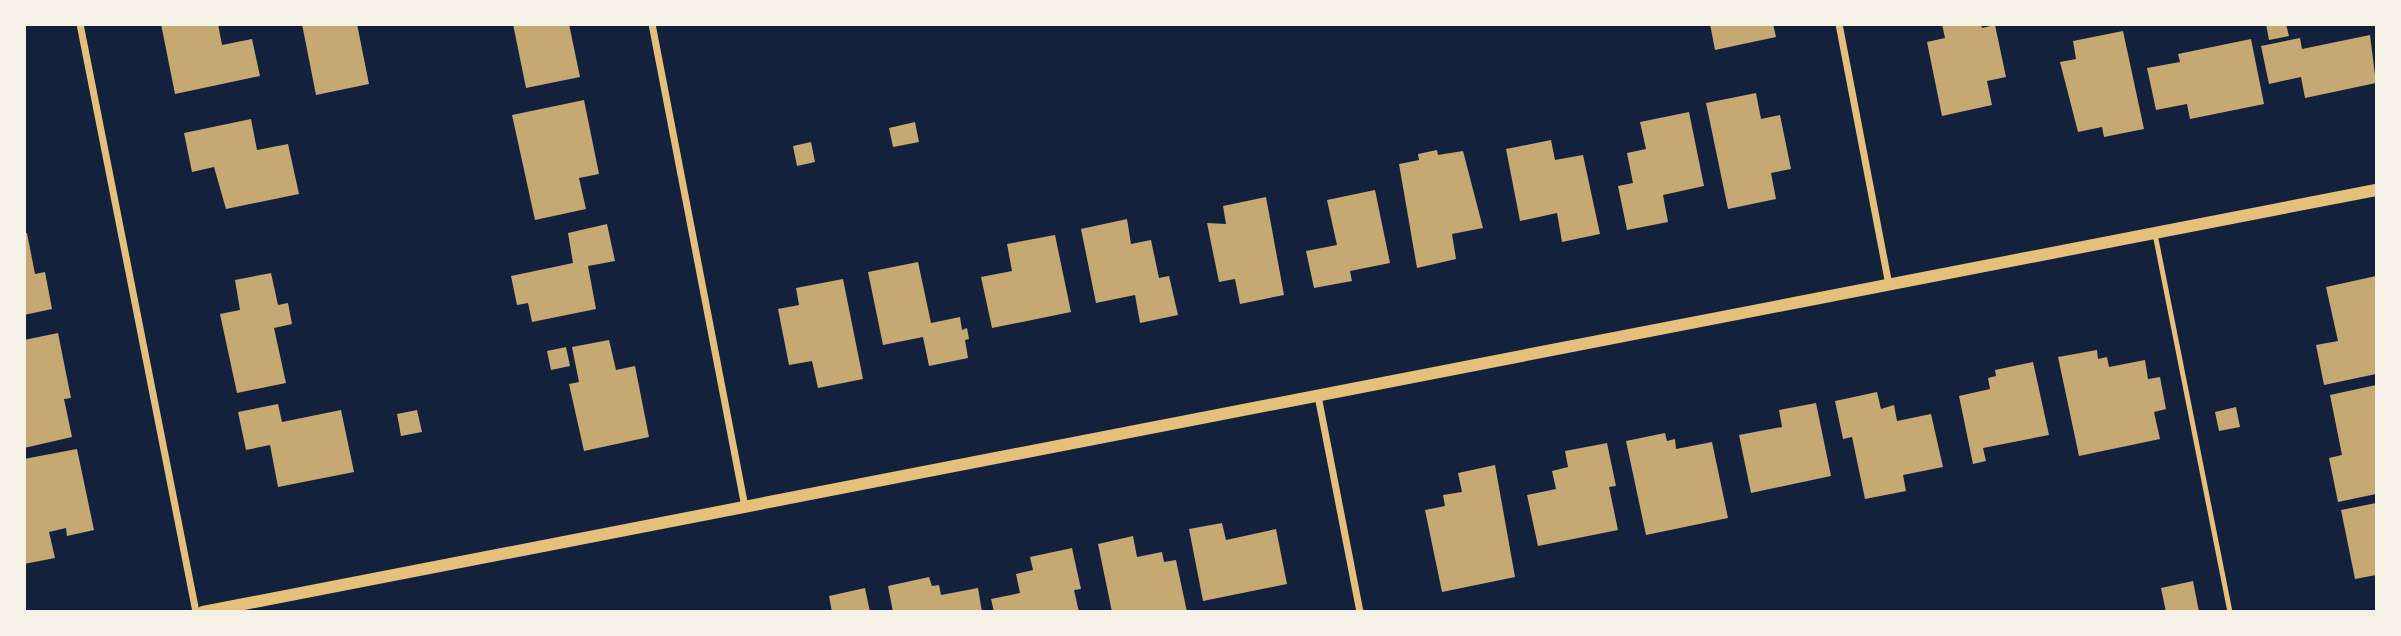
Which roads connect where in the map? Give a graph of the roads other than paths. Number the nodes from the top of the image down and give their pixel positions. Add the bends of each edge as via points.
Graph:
1 (79, 24) edge
2 (652, 24) edge
3 (1839, 24) edge
4 (2376, 190) edge
5 (2155, 234) junction
6 (1889, 285) junction
7 (1318, 396) junction
8 (745, 507) junction
9 (196, 611) edge
10 (203, 611) edge
11 (1360, 611) edge
12 (2230, 611) edge

1 - 9 street
2 - 8 street
3 - 6 street
4 - 5 street
5 - 6 street
5 - 12 lane
6 - 7 street
7 - 8 street
7 - 11 street
8 - 10 street

